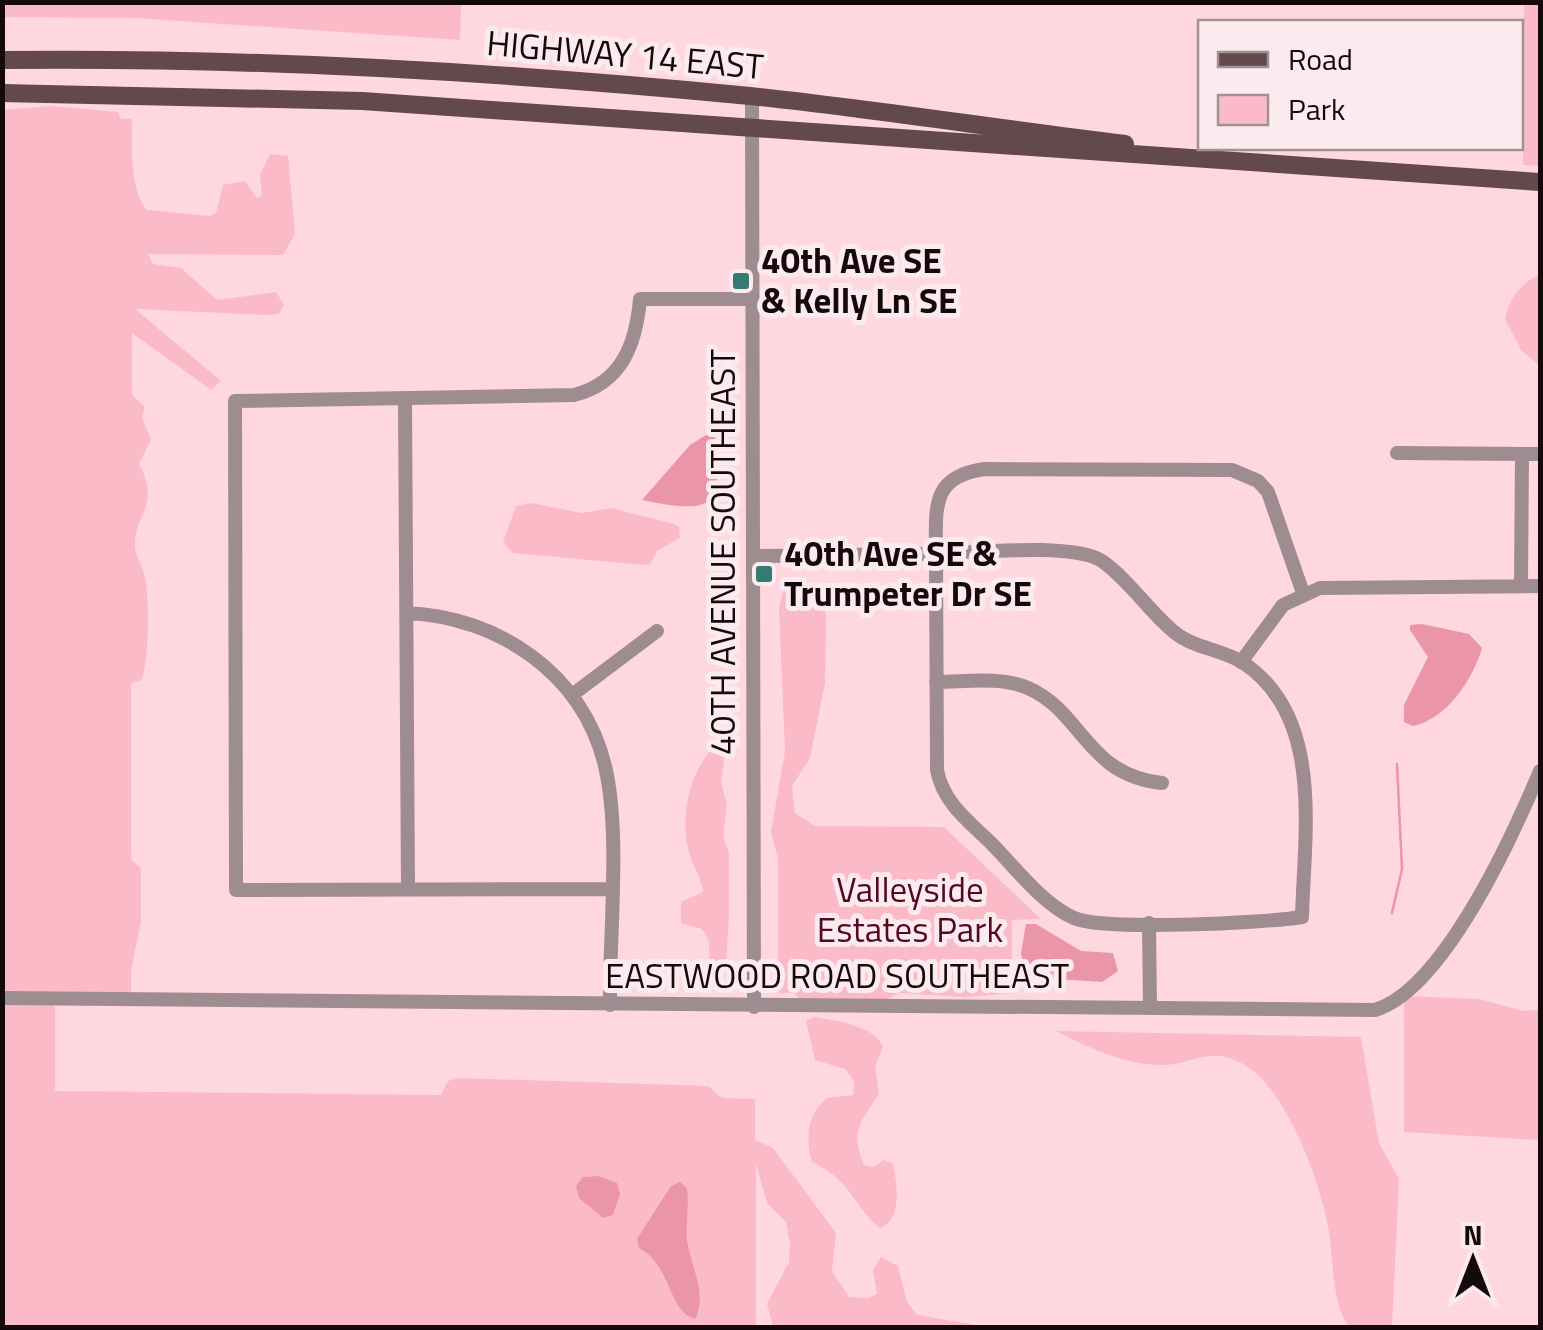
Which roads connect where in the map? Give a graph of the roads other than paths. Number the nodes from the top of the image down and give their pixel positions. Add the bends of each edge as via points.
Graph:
1 (2, 60) edge
2 (2, 92) edge
3 (752, 96) junction
4 (751, 130) junction
5 (1239, 162) junction
6 (1540, 182) edge
7 (752, 299) junction
8 (405, 400) junction
9 (1397, 453) dead end
10 (1522, 454) junction
11 (1540, 454) edge
12 (936, 554) junction
13 (753, 556) junction
14 (1520, 585) junction
15 (1540, 586) edge
16 (1303, 593) junction
17 (407, 614) junction
18 (657, 630) dead end
19 (1241, 662) junction
20 (936, 682) junction
21 (572, 695) junction
22 (1540, 772) edge
23 (1162, 783) dead end
24 (610, 889) junction
25 (408, 890) junction
26 (1149, 923) junction
27 (2, 998) edge
28 (610, 1005) junction
29 (754, 1007) junction
30 (1150, 1008) junction

1 - 3 main road, HIGHWAY 14 EAST via 293,64
2 - 4 main road, HIGHWAY 14 EAST via 309,98
3 - 4 street, 40TH AVENUE SOUTHEAST
3 - 5 main road, HIGHWAY 14 EAST
4 - 5 main road, HIGHWAY 14 EAST
4 - 7 street, 40TH AVENUE SOUTHEAST
5 - 6 main road, HIGHWAY 14 EAST
7 - 8 street via 640,299 626,357 608,379 585,392
7 - 13 street, 40TH AVENUE SOUTHEAST
8 - 17 street
8 - 25 street via 235,401 236,890
9 - 10 street
10 - 11 street
10 - 14 street
12 - 13 street
12 - 16 street via 938,500 952,478 966,472 1232,470 1268,492
12 - 19 street via 1092,556 1174,632
12 - 20 street
13 - 29 street, 40TH AVENUE SOUTHEAST
14 - 15 street
14 - 16 street via 1340,585
16 - 19 street via 1272,617
17 - 21 street via 459,620 498,634 531,654
17 - 25 street
18 - 21 street
19 - 26 street via 1281,703 1298,746 1305,790 1302,917
20 - 23 street via 1000,681 1033,690 1115,770 1132,780
20 - 26 street via 937,770 952,804 1070,917
21 - 24 street via 604,764
22 - 30 street, EASTWOOD ROAD SOUTHEAST via 1506,848 1449,945 1390,1003 1375,1010
24 - 25 street
24 - 28 street
26 - 30 street
27 - 28 street, EASTWOOD ROAD SOUTHEAST
28 - 29 street, EASTWOOD ROAD SOUTHEAST
29 - 30 street, EASTWOOD ROAD SOUTHEAST

